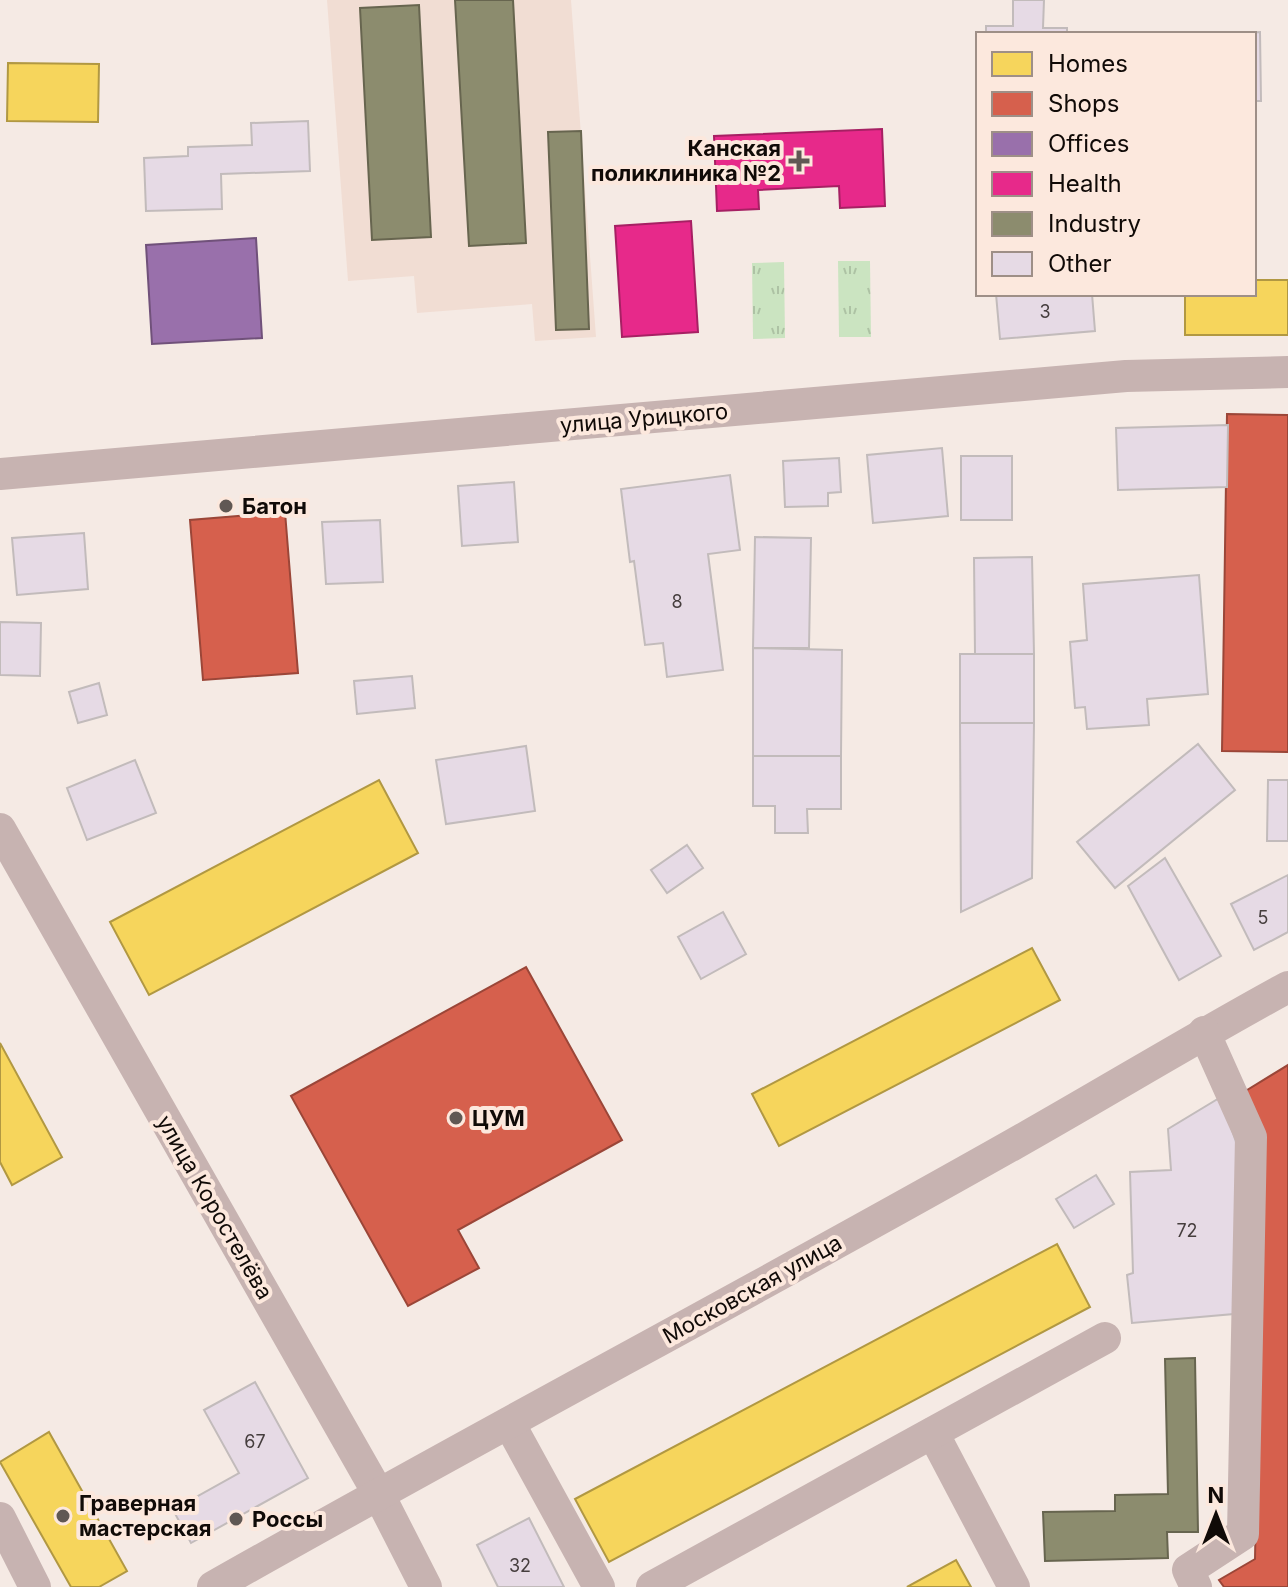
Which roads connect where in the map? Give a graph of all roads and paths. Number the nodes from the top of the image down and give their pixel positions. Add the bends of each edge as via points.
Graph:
1 (1288, 372) edge
2 (0, 474) edge
3 (0, 829) edge
4 (1288, 987) edge
5 (1204, 1032) junction
6 (1105, 1338) dead end
7 (509, 1423) junction
8 (933, 1433) junction
9 (378, 1493) junction
10 (0, 1518) edge
11 (35, 1587) edge
12 (213, 1587) edge
13 (426, 1587) edge
14 (599, 1587) edge
15 (652, 1587) edge
16 (1014, 1587) edge
17 (1196, 1587) edge

1 - 2 street, улица Урицкого via 1126,376
3 - 9 street, улица Коростелёва
4 - 5 street, Московская улица
5 - 7 street, Московская улица via 1016,1143
5 - 17 street via 1251,1137 1243,1534 1188,1570
6 - 8 street
7 - 9 street, Московская улица
7 - 14 street
8 - 15 street
8 - 16 street
9 - 12 street, Московская улица
9 - 13 street, улица Коростелёва
10 - 11 street

